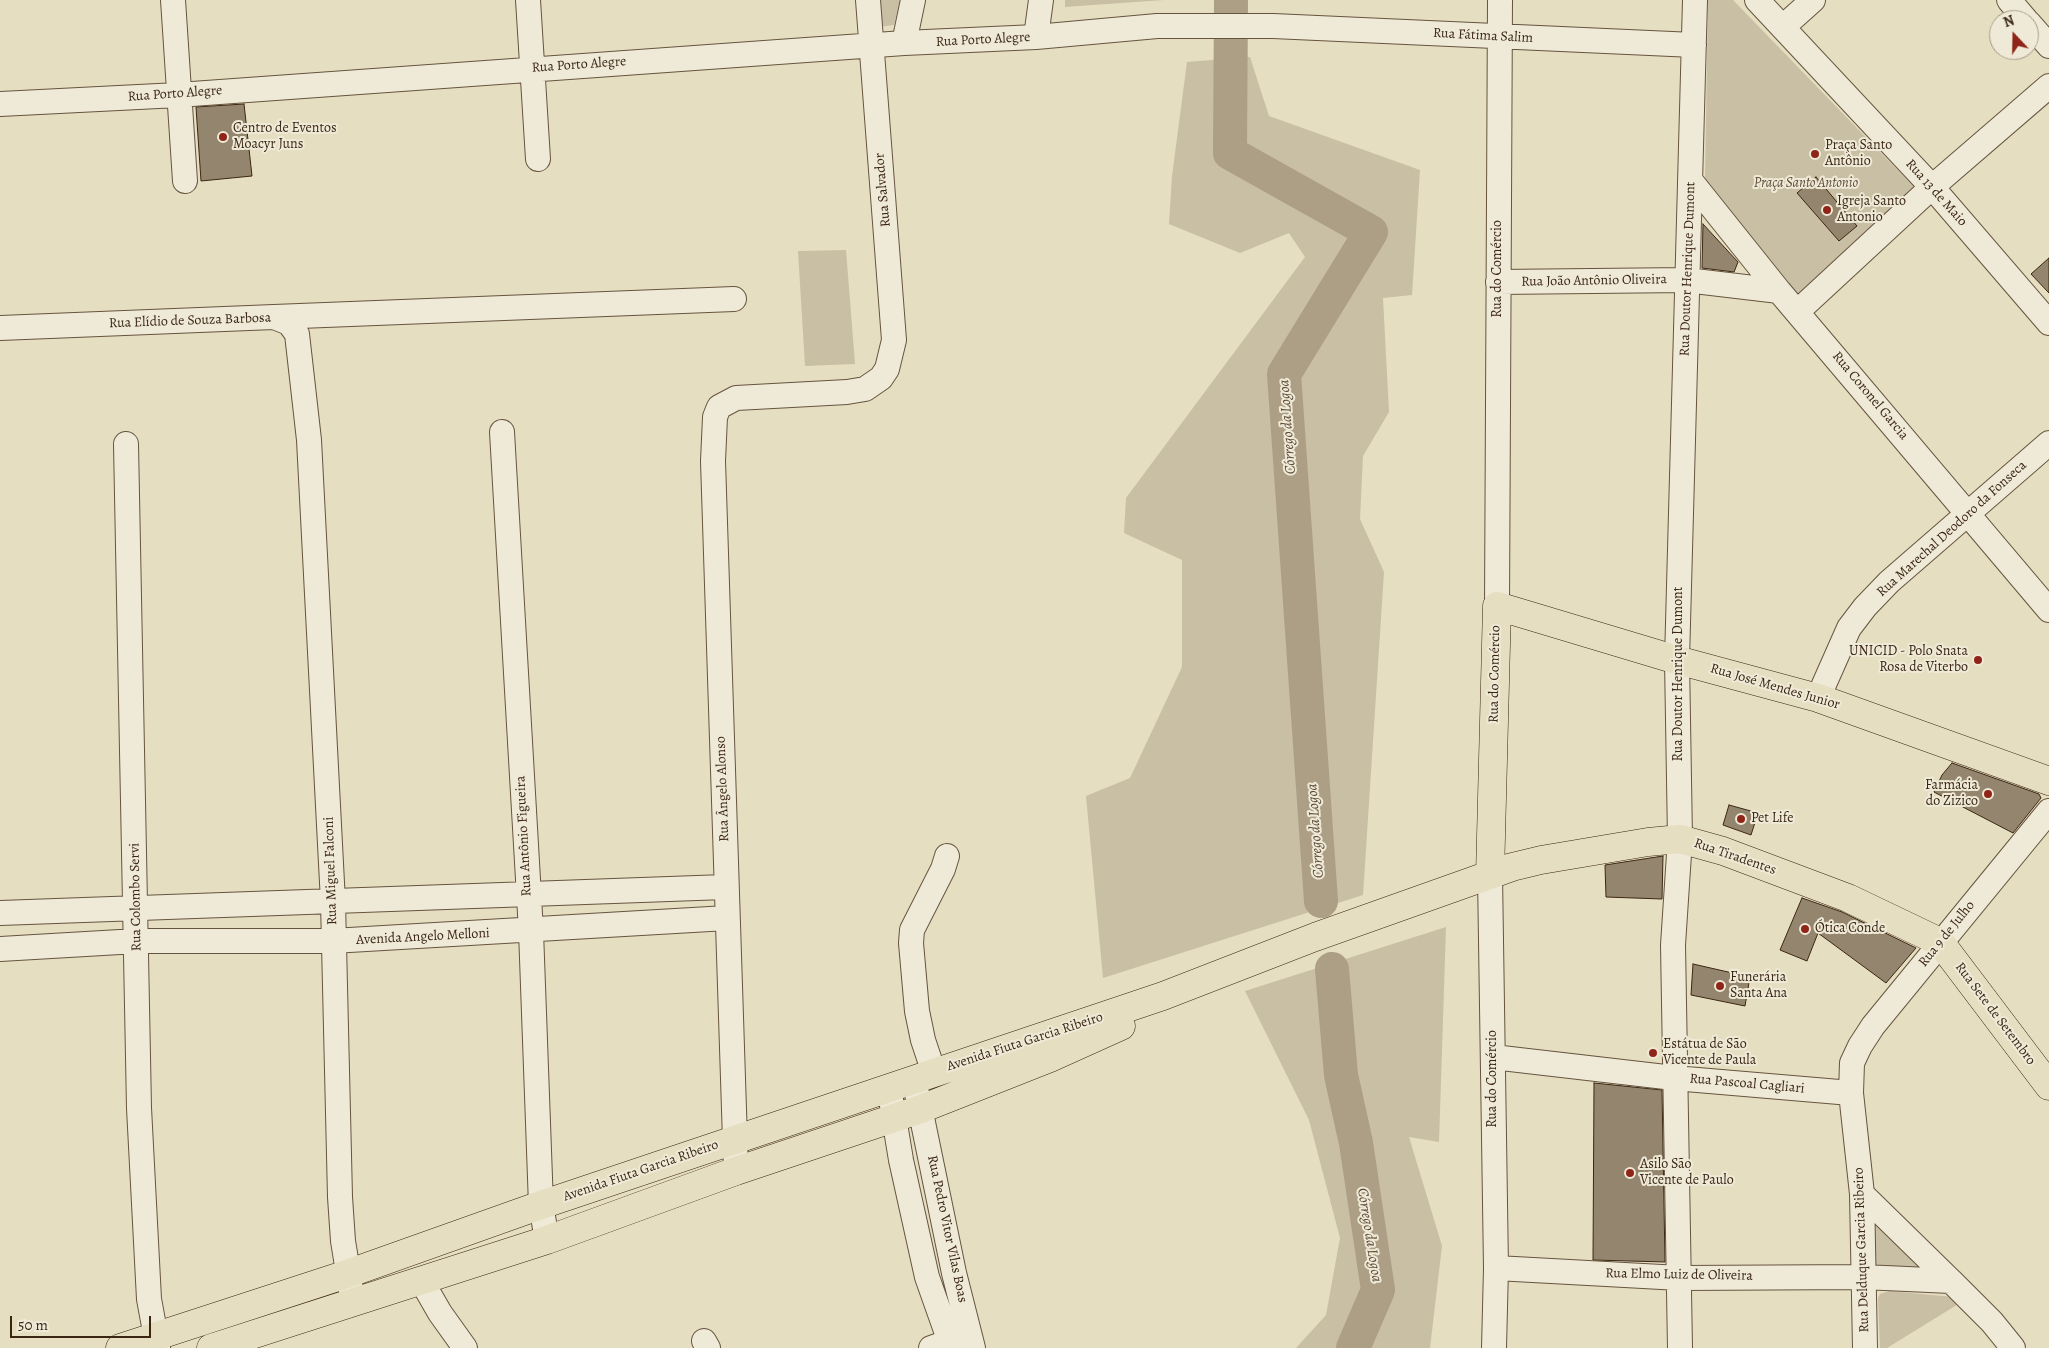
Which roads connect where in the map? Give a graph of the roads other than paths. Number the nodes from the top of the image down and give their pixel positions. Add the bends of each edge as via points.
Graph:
1 (173, 0) edge
2 (528, 0) edge
3 (868, 0) edge
4 (913, 0) edge
5 (1042, 0) edge
6 (1500, 0) edge
7 (1694, 0) edge
8 (1757, 0) edge
9 (1813, 0) edge
10 (2009, 0) edge
11 (2018, 10) edge
12 (1157, 26) joint
13 (1784, 26) junction
14 (2039, 34) edge
15 (1500, 37) junction
16 (1036, 38) junction
17 (904, 43) junction
18 (1694, 45) junction
19 (2049, 46) edge
20 (871, 47) junction
21 (532, 68) junction
22 (2049, 86) edge
23 (178, 95) junction
24 (0, 104) edge
25 (538, 159) dead end
26 (185, 181) dead end
27 (1692, 181) junction
28 (1932, 188) junction
29 (1686, 280) junction
30 (1498, 282) junction
31 (1779, 291) junction
32 (734, 299) dead end
33 (1798, 311) junction
34 (274, 317) junction
35 (2049, 323) edge
36 (0, 328) edge
37 (719, 407) joint
38 (502, 432) dead end
39 (309, 440) joint
40 (2049, 443) edge
41 (126, 444) dead end
42 (1968, 512) junction
43 (1497, 606) junction
44 (2049, 610) edge
45 (1677, 660) junction
46 (1818, 698) junction
47 (2049, 781) edge
48 (2049, 811) edge
49 (1680, 839) junction
50 (947, 856) dead end
51 (1490, 875) junction
52 (725, 887) junction
53 (527, 895) junction
54 (333, 902) junction
55 (137, 907) junction
56 (0, 913) edge
57 (727, 918) junction
58 (531, 931) junction
59 (137, 941) junction
60 (332, 941) junction
61 (1940, 942) junction
62 (0, 949) edge
63 (1163, 996) junction
64 (1493, 1057) junction
65 (974, 1060) junction
66 (1852, 1063) joint
67 (1674, 1078) junction
68 (912, 1080) junction
69 (983, 1086) junction
70 (2049, 1086) edge
71 (1851, 1093) junction
72 (921, 1109) junction
73 (894, 1118) junction
74 (736, 1139) junction
75 (736, 1171) junction
76 (1862, 1194) junction
77 (541, 1205) junction
78 (547, 1240) junction
79 (1496, 1268) junction
80 (347, 1274) junction
81 (1863, 1277) junction
82 (1680, 1278) junction
83 (421, 1280) junction
84 (1952, 1281) junction
85 (354, 1302) junction
86 (157, 1342) edge
87 (246, 1343) edge
88 (956, 1344) edge
89 (120, 1348) edge
90 (211, 1348) edge
91 (465, 1348) edge
92 (1494, 1348) edge
93 (1680, 1348) edge
94 (1865, 1348) edge
95 (2013, 1348) edge

1 - 23 street
2 - 21 street
3 - 20 street, Rua Salvador
4 - 17 street
5 - 16 street
6 - 15 street, Rua do Comércio
7 - 18 street, Rua Doutor Henrique Dumont
8 - 13 street, Rua 13 de Maio
9 - 13 street
10 - 11 street
12 - 15 street, Rua Fátima Salim via 1273,26
12 - 16 street, Rua Porto Alegre
13 - 28 street, Rua 13 de Maio
14 - 19 street
15 - 18 street, Rua Fátima Salim
15 - 30 street, Rua do Comércio
16 - 17 street, Rua Porto Alegre
17 - 20 street, Rua Porto Alegre
18 - 27 street, Rua Doutor Henrique Dumont
20 - 21 street, Rua Porto Alegre
20 - 37 street, Rua Salvador via 894,340 891,357 881,378 865,389 751,396 736,398
21 - 23 street, Rua Porto Alegre
21 - 25 street
22 - 28 street
23 - 24 street, Rua Porto Alegre
23 - 26 street
27 - 29 street, Rua Doutor Henrique Dumont
27 - 31 street, Rua Coronel Garcia
28 - 33 street
28 - 35 street, Rua 13 de Maio
29 - 30 street, Rua João Antônio Oliveira
29 - 31 street, Rua João Antônio Oliveira
29 - 45 street, Rua Doutor Henrique Dumont
30 - 43 street, Rua do Comércio
31 - 33 street, Rua Coronel Garcia
32 - 34 street
33 - 42 street, Rua Coronel Garcia
34 - 36 street, Rua Elídio de Souza Barbosa
34 - 39 street, Rua Elídio de Souza Barbosa via 288,322 297,334
37 - 52 street, Rua Ângelo Alonso via 715,417 713,461
38 - 53 street, Rua Antônio Figueira
39 - 54 street, Rua Miguel Falconi
40 - 42 street, Rua Marechal Deodoro da Fonseca
41 - 55 street, Rua Colombo Servi
42 - 44 street, Rua Coronel Garcia
42 - 46 street, Rua Marechal Deodoro da Fonseca via 1865,607 1849,628
43 - 45 main road, Rua José Mendes Junior
43 - 51 main road, Rua do Comércio
45 - 46 main road, Rua José Mendes Junior
45 - 49 street, Rua Doutor Henrique Dumont
46 - 47 main road, Rua José Mendes Junior
48 - 61 street, Rua 9 de Julho
49 - 51 main road, Rua Tiradentes via 1541,860
49 - 61 main road, Rua Tiradentes via 1724,851 1848,898
49 - 67 street, Rua Doutor Henrique Dumont via 1673,945
50 - 68 street via 915,923 911,943 923,1040
51 - 63 main road, Avenida Fiuta Garcia Ribeiro
51 - 64 street, Rua do Comércio
52 - 53 street
52 - 57 street, Rua Ângelo Alonso
53 - 54 street
53 - 58 street, Rua Antônio Figueira
54 - 55 street
54 - 60 street, Rua Miguel Falconi
55 - 56 street
55 - 59 street, Rua Colombo Servi
57 - 58 street, Avenida Angelo Melloni
57 - 74 street, Rua Ângelo Alonso
58 - 60 street, Avenida Angelo Melloni
58 - 77 street, Rua Antônio Figueira
59 - 60 street, Avenida Angelo Melloni
59 - 62 street, Avenida Angelo Melloni
59 - 86 street, Rua Colombo Servi via 140,1108 149,1299
60 - 80 street, Rua Miguel Falconi via 340,1197
61 - 66 street, Rua 9 de Julho via 1873,1026
61 - 70 main road, Rua Sete de Setembro
63 - 65 main road, Avenida Fiuta Garcia Ribeiro
63 - 69 main road, Avenida Fiuta Garcia Ribeiro via 1136,1018 1116,1028
64 - 67 street, Rua Pascoal Cagliari
64 - 79 street, Rua do Comércio
65 - 68 main road, Avenida Fiuta Garcia Ribeiro
65 - 69 main road
66 - 71 street, Rua Delduque Garcia Ribeiro
67 - 71 street, Rua Pascoal Cagliari
67 - 82 street, Rua Doutor Henrique Dumont
68 - 72 street, Rua Pedro Vitor Vilas Boas
68 - 73 street, Rua Pedro Vitor Vilas Boas
68 - 74 main road, Avenida Fiuta Garcia Ribeiro
69 - 72 main road, Avenida Fiuta Garcia Ribeiro
71 - 76 street, Rua Delduque Garcia Ribeiro
72 - 73 main road, Avenida Fiuta Garcia Ribeiro
72 - 88 street, Rua Pedro Vitor Vilas Boas via 954,1273
73 - 75 main road, Avenida Fiuta Garcia Ribeiro
73 - 88 street, Rua Pedro Vitor Vilas Boas via 919,1246 936,1307
74 - 75 street, Rua Ângelo Alonso
74 - 77 main road, Avenida Fiuta Garcia Ribeiro
75 - 78 main road, Avenida Fiuta Garcia Ribeiro
76 - 81 street, Rua Delduque Garcia Ribeiro
76 - 84 street
77 - 78 street, Rua Antônio Figueira
77 - 80 main road, Avenida Fiuta Garcia Ribeiro
78 - 83 main road, Avenida Fiuta Garcia Ribeiro
79 - 82 street, Rua Elmo Luiz de Oliveira
79 - 92 street, Rua do Comércio
80 - 85 street, Rua Miguel Falconi
80 - 86 main road, Avenida Fiuta Garcia Ribeiro
81 - 82 street, Rua Elmo Luiz de Oliveira
81 - 84 street, Rua Elmo Luiz de Oliveira
81 - 94 street, Rua Delduque Garcia Ribeiro
82 - 93 street, Rua Doutor Henrique Dumont
83 - 85 main road, Avenida Fiuta Garcia Ribeiro
83 - 91 street
84 - 95 street
85 - 87 main road, Avenida Fiuta Garcia Ribeiro
86 - 89 main road, Avenida Fiuta Garcia Ribeiro
87 - 90 main road, Avenida Fiuta Garcia Ribeiro

